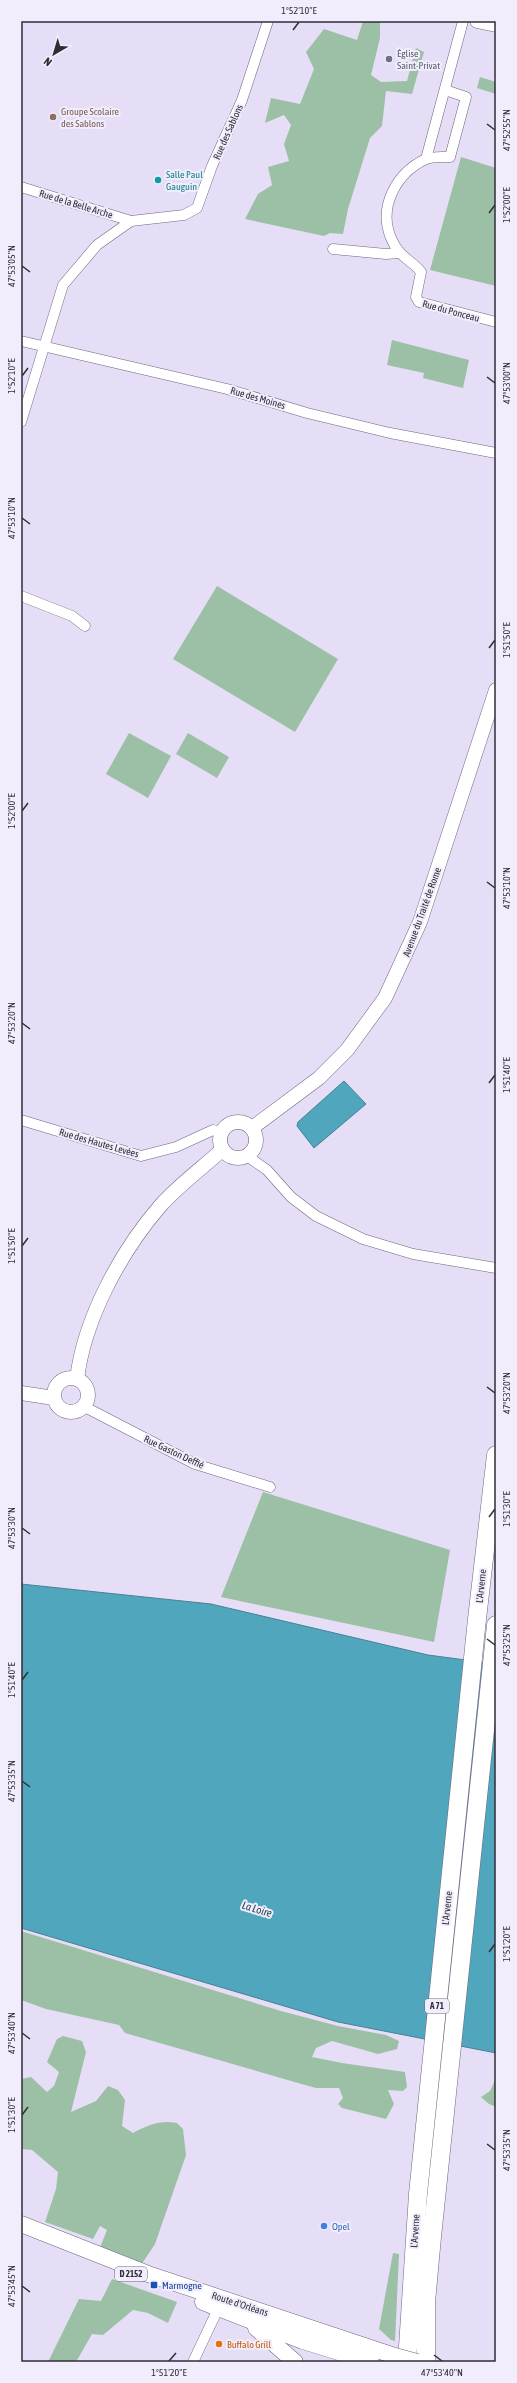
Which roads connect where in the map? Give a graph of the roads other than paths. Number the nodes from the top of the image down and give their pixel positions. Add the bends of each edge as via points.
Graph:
1 (268, 21) edge
2 (463, 21) edge
3 (477, 21) edge
4 (496, 25) edge
5 (445, 90) junction
6 (426, 159) junction
7 (21, 187) edge
8 (131, 221) junction
9 (333, 249) dead end
10 (399, 253) junction
11 (496, 322) edge
12 (21, 341) edge
13 (44, 348) junction
14 (21, 422) edge
15 (496, 453) edge
16 (21, 596) edge
17 (85, 626) dead end
18 (496, 690) edge
19 (21, 1120) edge
20 (252, 1128) junction
21 (222, 1132) junction
22 (222, 1150) junction
23 (247, 1156) junction
24 (496, 1268) edge
25 (77, 1379) junction
26 (21, 1393) edge
27 (54, 1398) junction
28 (83, 1406) junction
29 (496, 1456) edge
30 (270, 1487) dead end
31 (496, 1625) edge
32 (21, 2224) edge
33 (21, 2230) edge
34 (218, 2309) junction
35 (241, 2318) junction
36 (319, 2330) junction
37 (303, 2341) junction
38 (354, 2354) edge
39 (401, 2359) edge
40 (193, 2362) edge
41 (295, 2362) edge
42 (298, 2362) edge
43 (372, 2362) edge
44 (417, 2362) edge
45 (426, 2362) edge

1 - 8 street, Rue des Sablons via 242,100 197,208 184,215
2 - 5 street
3 - 4 main road
5 - 6 street
5 - 6 street via 466,97 450,157
6 - 10 street, Rue du Ponceau via 398,180 389,197 388,230
7 - 8 street, Rue de la Belle Arche
8 - 13 street via 98,246 63,285
9 - 10 street
10 - 11 street, Rue du Ponceau via 421,272 416,297 422,305
12 - 13 street, Rue des Moines
13 - 14 street
13 - 15 street, Rue des Moines via 227,389 307,413 390,433
16 - 17 street via 72,616
18 - 20 main road, Avenue du Traité de Rome via 420,922 385,998 347,1050 319,1078
19 - 21 street, Rue des Hautes Levées via 141,1156 176,1147 213,1130
20 - 21 main road via 236,1122 230,1123
20 - 23 main road via 256,1143
21 - 22 main road
22 - 23 main road via 236,1158
22 - 25 main road via 161,1205 130,1248 86,1334
23 - 24 street via 268,1170 291,1197 316,1216 363,1238 413,1254
25 - 27 main road via 67,1379 59,1383
25 - 28 main road via 87,1391 87,1400
26 - 27 main road
27 - 28 main road via 58,1407 67,1412 76,1411
28 - 30 street, Rue Gaston Deffié via 195,1464
29 - 39 highway, L'Arverne / A 71
31 - 45 highway, L'Arverne / A 71 via 429,2269
32 - 36 main road, Route d'Orléans / D 2152 via 148,2274
33 - 34 main road, Route d'Orléans / D 2152
34 - 35 main road, Route d'Orléans / D 2152
34 - 40 street
35 - 37 main road, Route d'Orléans / D 2152
35 - 41 main road
36 - 37 main road
36 - 38 main road, Route d'Orléans / D 2152
37 - 38 main road, Route d'Orléans / D 2152
37 - 42 main road via 297,2356
38 - 39 main road, Route d'Orléans / D 2152
38 - 43 main road, Route d'Orléans / D 2152
39 - 44 main road, Route d'Orléans / D 2152, bridge

